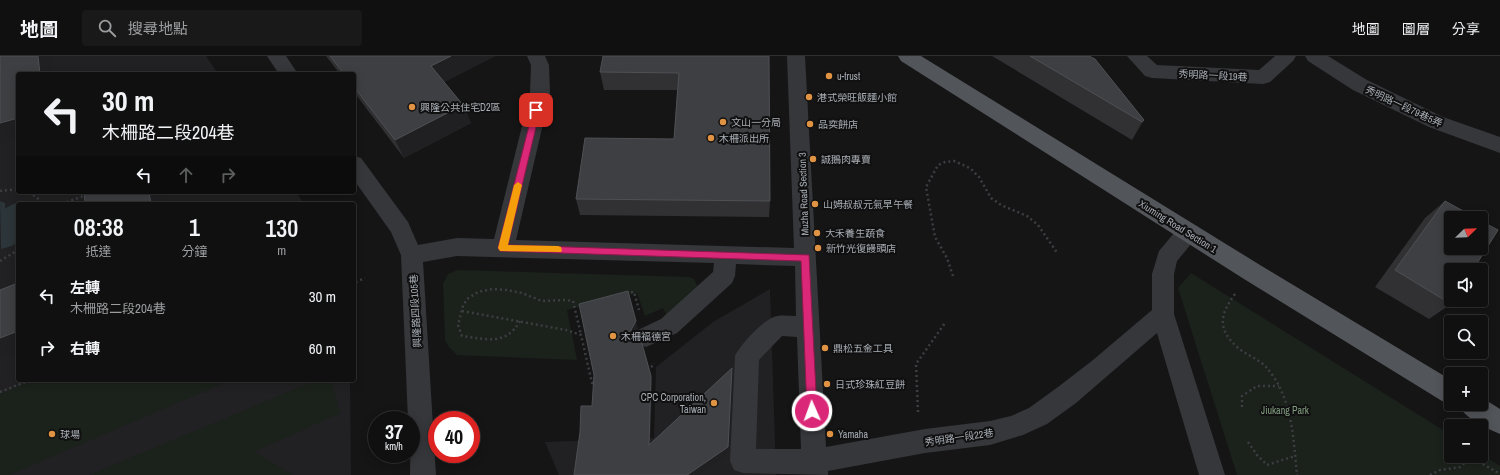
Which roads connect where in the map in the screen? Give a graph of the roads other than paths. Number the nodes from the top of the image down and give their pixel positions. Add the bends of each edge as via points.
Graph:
1 (276, 56) edge
2 (536, 56) edge
3 (796, 56) edge
4 (906, 56) edge
5 (1136, 56) edge
6 (1287, 56) edge
7 (1314, 56) edge
8 (288, 72) edge
9 (1500, 145) edge
10 (356, 167) edge
11 (1188, 232) junction
12 (503, 248) junction
13 (412, 255) junction
14 (725, 255) junction
15 (806, 257) junction
16 (1163, 314) junction
17 (808, 326) junction
18 (646, 337) road end
19 (1444, 389) edge
20 (1482, 411) edge
21 (1500, 422) edge
22 (814, 468) edge
23 (422, 475) edge
24 (1212, 475) edge

1 - 8 street
2 - 12 street via 540,64 540,94
3 - 15 street, Muzha Road Section 3
4 - 11 main road, Xiuming Road Section 1
5 - 6 street, 秀明路一段19巷 via 1152,71 1263,77
7 - 9 street, 秀明路一段79巷5弄 via 1360,85 1436,122
10 - 13 street, 興隆路四段105巷 via 400,228
11 - 16 street via 1167,257 1163,274
11 - 19 main road, Xiuming Road Section 1
12 - 13 street via 457,247
12 - 14 street
13 - 23 street, 興隆路四段105巷
14 - 15 street
14 - 18 street via 724,276 669,326
15 - 17 street, Muzha Road Section 3
16 - 22 street, 秀明路一段22巷 via 1101,368 1038,416 1014,427 990,433 925,441
16 - 24 street
17 - 22 street, Muzha Road Section 3
17 - 22 street, 秀明路一段22巷 via 777,326 747,356 743,461
20 - 21 main road

